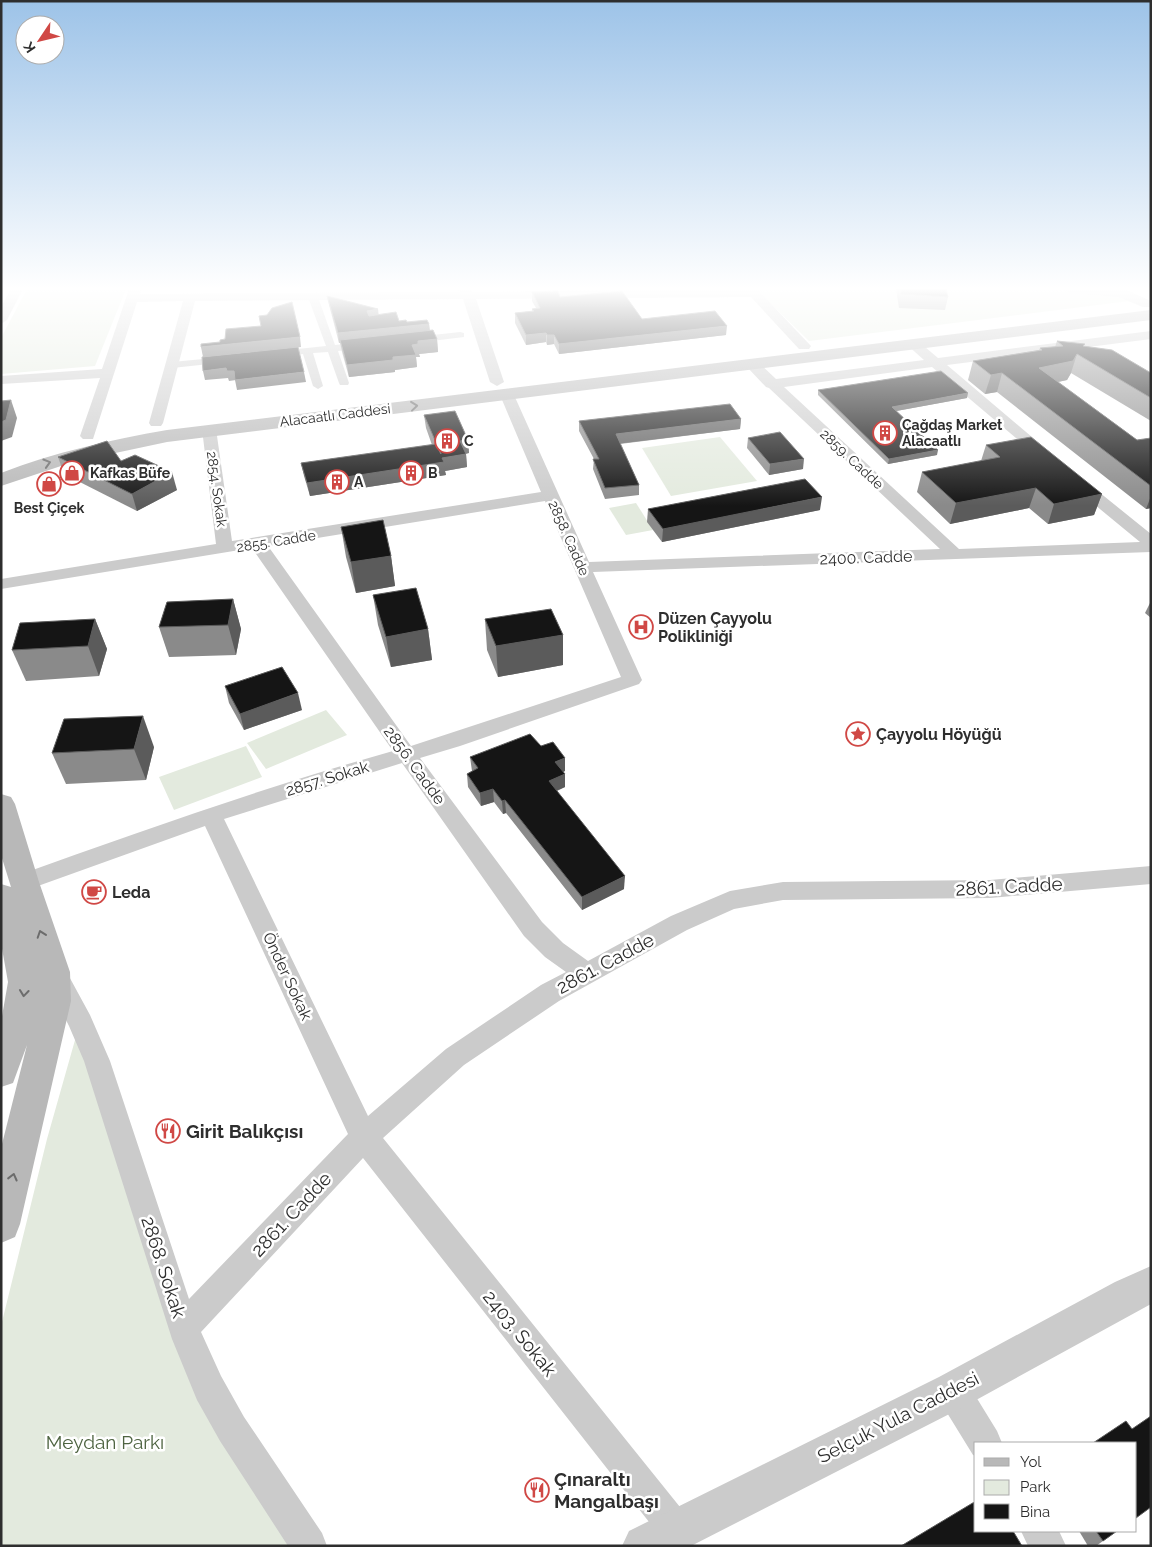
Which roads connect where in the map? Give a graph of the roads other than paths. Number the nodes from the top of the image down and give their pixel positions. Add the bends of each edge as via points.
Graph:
1 (111, 361) edge
2 (173, 361) edge
3 (209, 361) edge
4 (311, 361) edge
5 (336, 361) edge
6 (492, 361) edge
7 (697, 361) edge
8 (775, 361) edge
9 (949, 361) edge
10 (935, 363) junction
11 (752, 364) junction
12 (172, 365) junction
13 (107, 373) junction
14 (1, 380) edge
15 (344, 383) dead end
16 (771, 384) junction
17 (318, 386) dead end
18 (502, 389) junction
19 (156, 423) junction
20 (208, 430) junction
21 (88, 436) junction
22 (16, 456) dead end
23 (1, 480) edge
24 (550, 495) junction
25 (1151, 543) edge
26 (258, 544) junction
27 (1151, 547) edge
28 (225, 549) junction
29 (954, 553) junction
30 (582, 567) junction
31 (1, 584) edge
32 (632, 680) joint
33 (406, 754) junction
34 (1, 804) edge
35 (211, 815) junction
36 (1151, 875) edge
37 (12, 889) edge
38 (54, 972) junction
39 (586, 973) junction
40 (1, 1072) edge
41 (364, 1137) junction
42 (1, 1224) edge
43 (1151, 1285) edge
44 (183, 1328) junction
45 (953, 1391) junction
46 (984, 1442) edge
47 (1040, 1532) edge
48 (660, 1537) edge
49 (309, 1546) edge
50 (1048, 1546) edge

1 - 13 street
2 - 12 street
3 - 12 street
4 - 17 street
5 - 15 street
6 - 18 street, 2858. Cadde
7 - 18 main road, Alacaatlı Caddesi
8 - 11 main road, Alacaatlı Caddesi
9 - 10 street
10 - 16 street
10 - 25 street
11 - 16 street, 2859. Cadde
11 - 18 main road, Alacaatlı Caddesi
12 - 19 street
13 - 14 street
13 - 21 street
16 - 29 street, 2859. Cadde
18 - 19 main road, Alacaatlı Caddesi
20 -> 18 main road, Alacaatlı Caddesi
18 - 24 street, 2858. Cadde
19 - 21 main road, Alacaatlı Caddesi
23 -> 20 main road, Alacaatlı Caddesi via 37,466 106,447
20 - 28 street, 2854. Sokak
21 - 22 main road, Alacaatlı Caddesi
24 - 26 street, 2855. Cadde
24 - 30 street, 2858. Cadde
26 - 28 street, 2855. Cadde
26 - 33 street, 2856. Cadde
27 - 29 street, 2400. Cadde
28 - 31 street, 2855. Cadde
29 - 30 street, 2400. Cadde
30 - 32 street, 2858. Cadde
32 - 33 street, 2857. Sokak via 462,739
33 - 35 street, 2857. Sokak
33 - 39 street, 2856. Cadde via 533,928 554,950
34 - 37 main road
35 - 37 street, 2857. Sokak
35 - 41 street, Önder Sokak
36 - 39 street, 2861. Cadde via 990,889 774,892 730,900 679,923
38 -> 37 main road
37 -> 40 main road via 24,993
42 -> 38 main road via 52,1019
38 - 44 street, 2868. Sokak via 82,1023 97,1061
39 - 41 street, 2861. Cadde via 550,993 455,1057
41 - 44 street, 2861. Cadde
41 - 48 street, 2403. Sokak
43 - 45 street, Selçuk Yula Caddesi
44 - 49 street, 2868. Sokak via 232,1429
45 - 46 street
45 - 48 street, Selçuk Yula Caddesi
47 - 50 street

